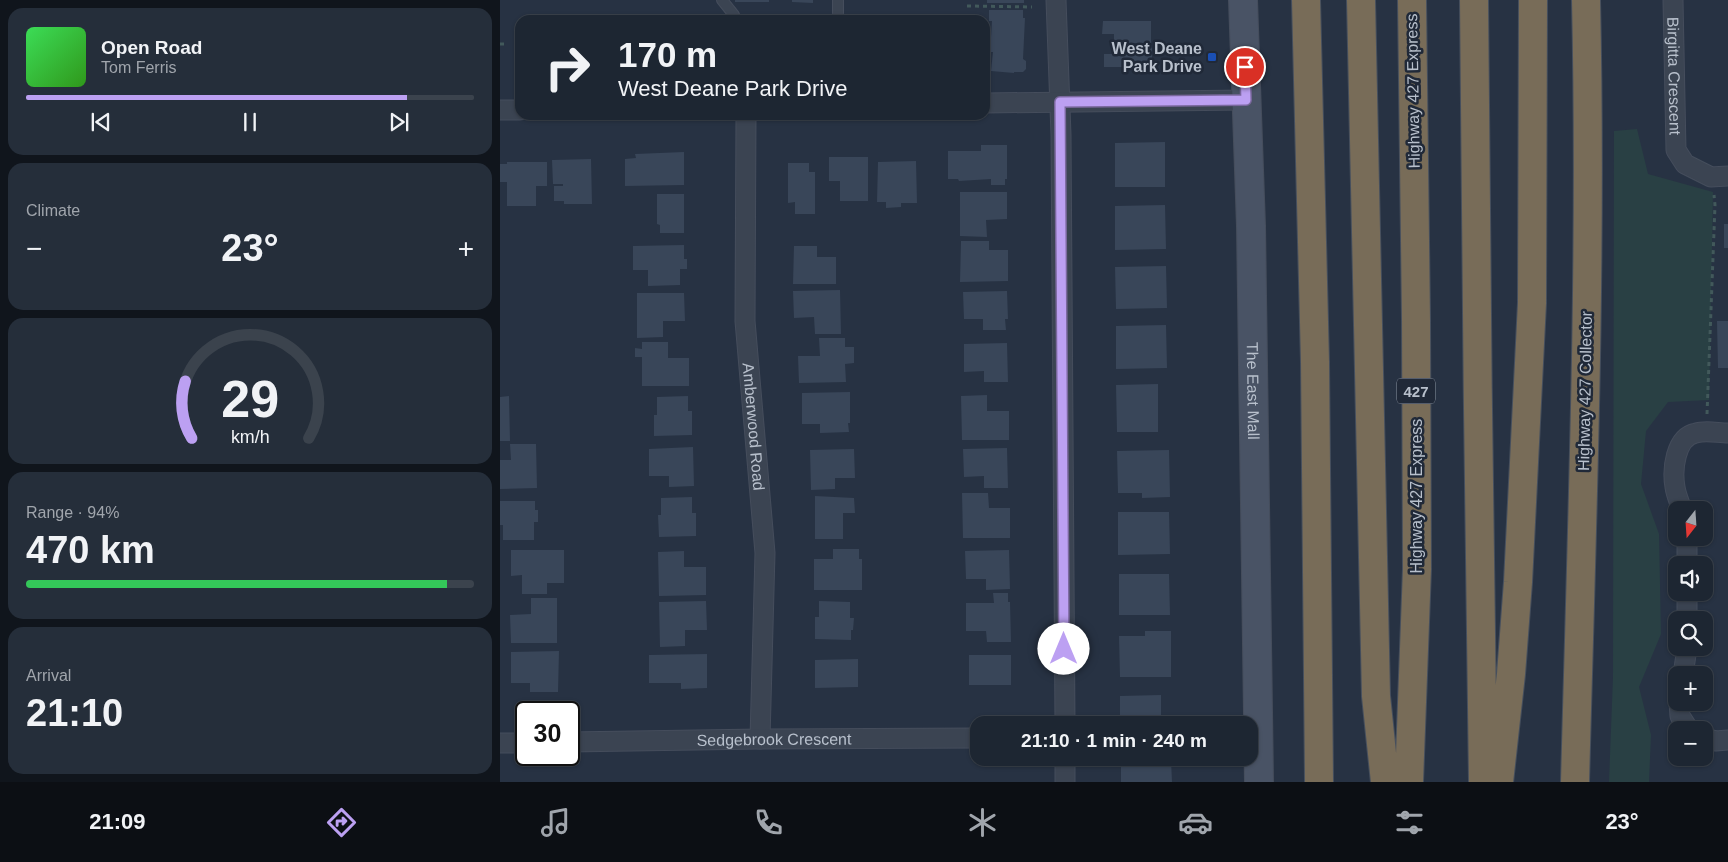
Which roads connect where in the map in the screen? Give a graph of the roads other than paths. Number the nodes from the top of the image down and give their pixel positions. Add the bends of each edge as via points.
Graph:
1 (722, 0) edge
2 (838, 0) edge
3 (1056, 0) edge
4 (1243, 0) edge
5 (1306, 0) edge
6 (1361, 0) edge
7 (1412, 0) edge
8 (1474, 0) edge
9 (1533, 0) edge
10 (1586, 0) edge
11 (1673, 0) edge
12 (838, 13) dead end
13 (734, 15) edge
14 (1246, 100) junction
15 (1060, 102) junction
16 (990, 103) edge
17 (500, 110) edge
18 (515, 110) edge
19 (746, 120) edge
20 (1728, 176) edge
21 (1728, 433) edge
22 (1679, 501) edge
23 (1065, 716) edge
24 (970, 738) edge
25 (760, 739) junction
26 (1713, 740) edge
27 (1728, 740) edge
28 (580, 742) edge
29 (500, 743) edge
30 (515, 743) edge
31 (1065, 766) edge
32 (1065, 782) edge
33 (1259, 782) edge
34 (1319, 782) edge
35 (1385, 782) edge
36 (1409, 782) edge
37 (1483, 782) edge
38 (1499, 782) edge
39 (1575, 782) edge

1 - 13 lane
2 - 12 lane
3 - 15 street
4 - 14 main road, The East Mall
5 - 34 highway via 1315,362
6 - 35 highway via 1376,696
7 - 36 highway, Highway 427 Express / 427 via 1417,569
8 - 37 highway
9 - 38 highway via 1532,303 1518,582
10 - 39 highway, Highway 427 Collector via 1587,352
11 - 20 street, Birgitta Crescent via 1676,150 1685,164 1711,177
14 - 15 street
14 - 33 main road, The East Mall via 1251,226
15 - 16 street
15 - 23 street
17 - 18 street
19 - 25 street, Amberwood Road via 745,321 765,553
21 - 22 street via 1695,433 1685,439 1674,469
24 - 25 street, Sedgebrook Crescent
25 - 28 street, Sedgebrook Crescent
26 - 27 street
29 - 30 street
31 - 32 street

